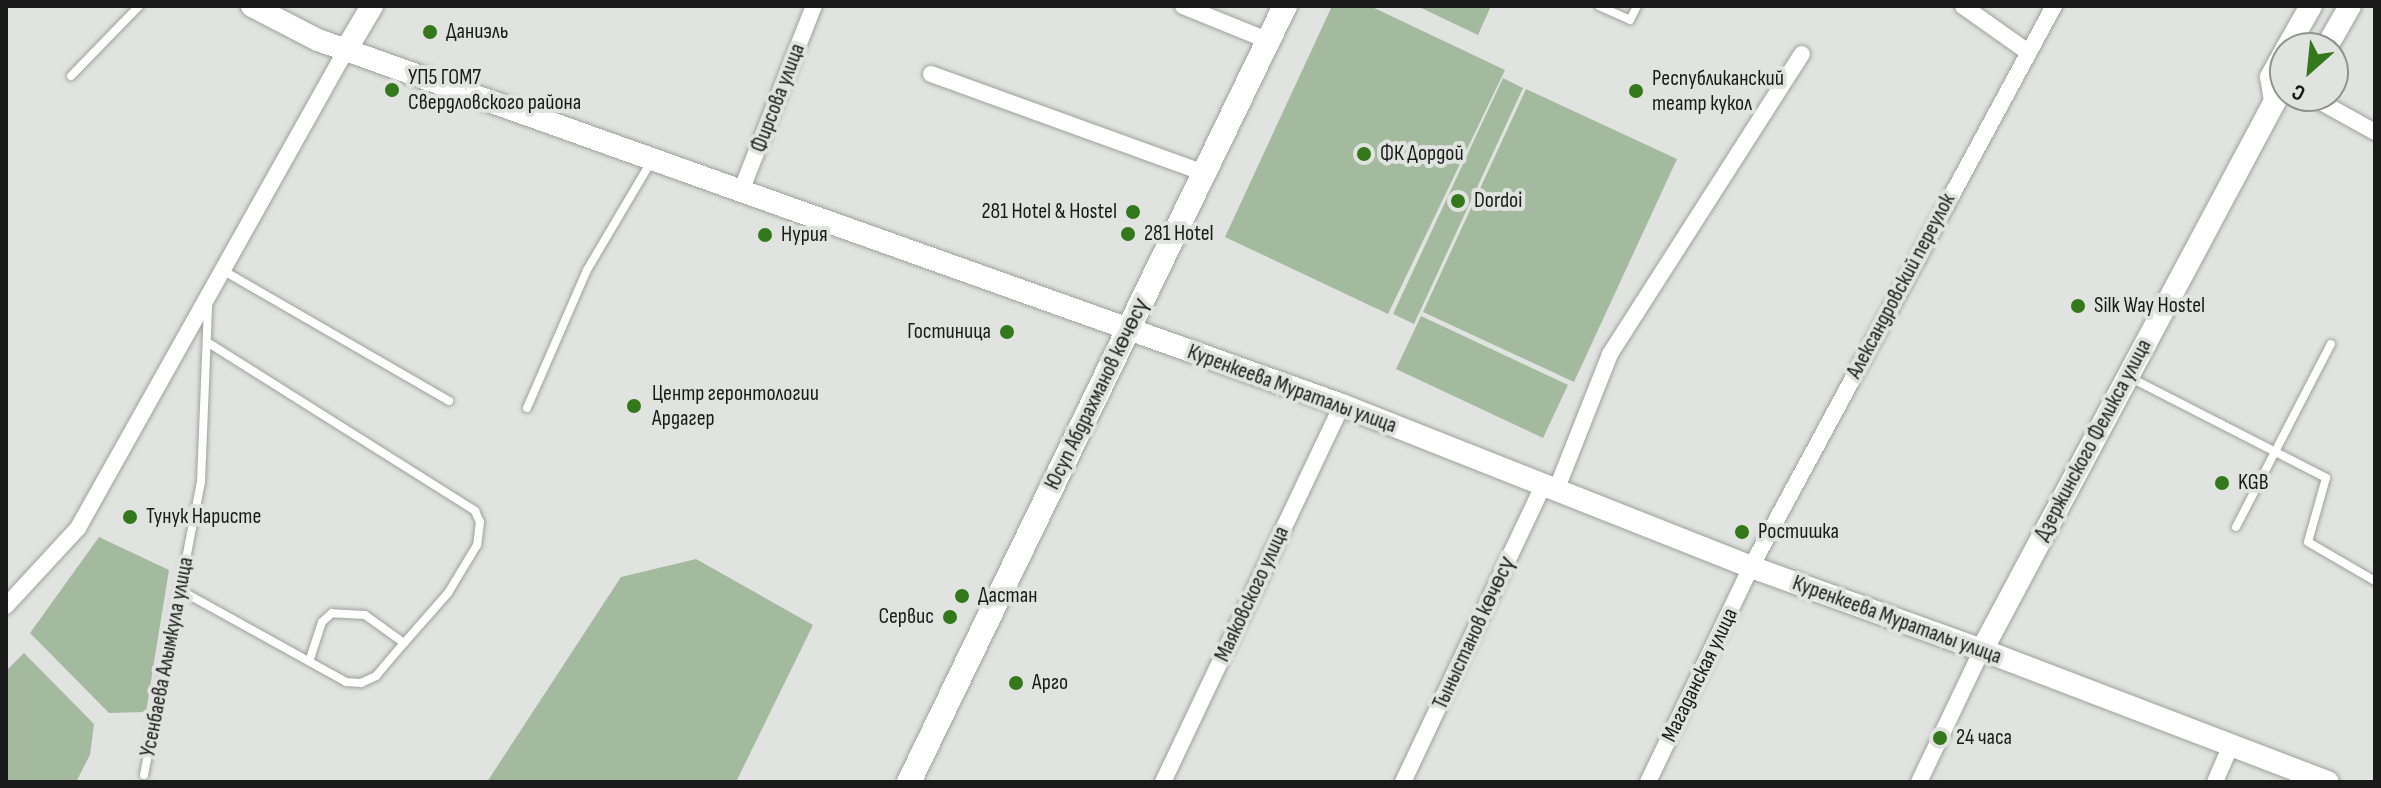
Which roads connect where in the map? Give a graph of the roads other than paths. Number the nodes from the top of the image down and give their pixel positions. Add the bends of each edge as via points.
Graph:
1 (139, 6) edge
2 (252, 6) edge
3 (372, 6) edge
4 (814, 6) edge
5 (1183, 6) edge
6 (1285, 6) edge
7 (1599, 6) edge
8 (1637, 6) edge
9 (1963, 6) edge
10 (2054, 6) edge
11 (2311, 6) edge
12 (2350, 6) edge
13 (2296, 32) edge
14 (2335, 32) edge
15 (1269, 41) junction
16 (346, 50) junction
17 (2028, 52) junction
18 (1802, 54) dead end
19 (931, 74) dead end
20 (71, 76) dead end
21 (2273, 112) edge
22 (2339, 112) edge
23 (2375, 132) edge
24 (653, 159) junction
25 (1204, 173) junction
26 (741, 191) junction
27 (224, 271) junction
28 (208, 299) junction
29 (1129, 330) junction
30 (207, 342) junction
31 (2331, 344) dead end
32 (2126, 376) junction
33 (449, 401) dead end
34 (1342, 405) junction
35 (527, 408) dead end
36 (2277, 455) junction
37 (1551, 486) junction
38 (2236, 527) dead end
39 (1751, 567) junction
40 (2375, 581) edge
41 (180, 590) junction
42 (6, 606) edge
43 (404, 643) junction
44 (1982, 650) junction
45 (310, 660) junction
46 (2231, 745) junction
47 (144, 775) dead end
48 (909, 782) edge
49 (1163, 782) edge
50 (1403, 782) edge
51 (1648, 782) edge
52 (1919, 782) edge
53 (2215, 782) edge
54 (2328, 782) edge

1 - 20 lane
2 - 16 street, Куренкеева Мураталы улица
3 - 16 street, Усенбаева Алымкула улица
4 - 26 street, Фирсова улица
5 - 15 street
6 - 15 main road, Юсуп Абдрахманов көчөсү
7 - 8 lane via 1630,20
9 - 17 street
10 - 17 street, Александровский переулок
11 - 13 street, Дзержинского Феликса улица
12 - 14 street
15 - 25 main road, Юсуп Абдрахманов көчөсү
16 - 24 street, Куренкеева Мураталы улица
16 - 27 street, Усенбаева Алымкула улица
17 - 39 street, Александровский переулок
18 - 37 street via 1610,354
19 - 25 street
21 - 32 street, Дзержинского Феликса улица
22 - 23 street
24 - 26 street, Куренкеева Мураталы улица
24 - 35 lane via 587,270
25 - 29 main road, Юсуп Абдрахманов көчөсү
26 - 29 street, Куренкеева Мураталы улица
27 - 28 street, Усенбаева Алымкула улица
27 - 33 lane
28 - 30 lane, Усенбаева Алымкула улица
28 - 42 street, Усенбаева Алымкула улица via 78,528
29 - 34 street, Куренкеева Мураталы улица
29 - 48 main road, Юсуп Абдрахманов көчөсү
30 - 41 lane, Усенбаева Алымкула улица via 201,482
30 - 43 lane via 475,511 480,522 477,545 448,593
31 - 36 lane
32 - 36 lane
32 - 44 street, Дзержинского Феликса улица
34 - 37 street, Куренкеева Мураталы улица
34 - 49 street, Маяковского улица
36 - 38 lane
36 - 40 lane via 2326,478 2308,542
37 - 39 street, Куренкеева Мураталы улица
37 - 50 street, Тыныстанов көчөсү
39 - 44 street, Куренкеева Мураталы улица
39 - 51 street, Магаданская улица
41 - 45 lane
41 - 47 lane, Усенбаева Алымкула улица
43 - 45 lane via 376,676 361,683 346,682
43 - 45 lane via 365,615 332,613 322,622
44 - 46 street, Куренкеева Мураталы улица
44 - 52 street, Дзержинского Феликса улица
46 - 53 street
46 - 54 street, Куренкеева Мураталы улица

